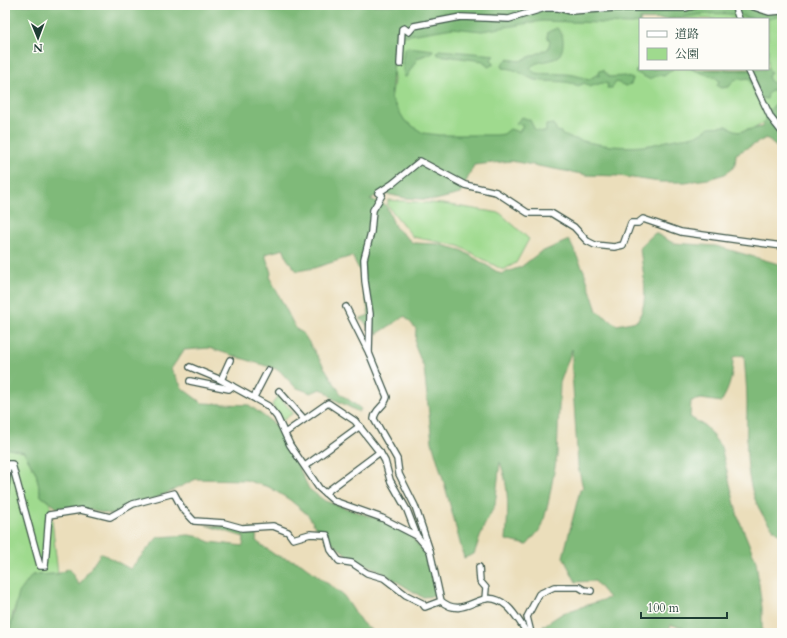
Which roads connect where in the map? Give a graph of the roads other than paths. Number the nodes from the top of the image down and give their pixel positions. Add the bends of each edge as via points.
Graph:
1 (697, 5) edge
2 (734, 5) edge
3 (748, 5) edge
4 (782, 11) edge
5 (740, 18) edge
6 (400, 64) dead end
7 (748, 70) edge
8 (782, 132) edge
9 (782, 246) edge
10 (346, 308) dead end
11 (369, 353) junction
12 (230, 360) dead end
13 (190, 367) dead end
14 (268, 370) dead end
15 (222, 380) junction
16 (190, 381) dead end
17 (232, 386) junction
18 (279, 391) dead end
19 (254, 397) junction
20 (304, 420) junction
21 (360, 426) junction
22 (285, 434) junction
23 (380, 452) junction
24 (305, 466) junction
25 (325, 492) junction
26 (5, 497) edge
27 (417, 536) junction
28 (430, 551) junction
29 (479, 568) dead end
30 (591, 591) dead end
31 (485, 599) junction
32 (441, 601) junction
33 (527, 633) edge
34 (531, 633) edge

1 - 6 street via 679,8 571,11 545,8 509,19 461,17 414,26 409,32 402,29
2 - 5 street
3 - 4 street via 769,12
7 - 8 street via 771,118
9 - 11 street via 681,232 643,220 630,223 623,245 614,248 596,245 587,241 574,227 551,212 528,213 496,192 465,185 420,161 378,193 382,195 373,210 371,232 364,259 370,314
10 - 11 street
11 - 28 street via 387,397 376,410 374,420 397,459 399,474 415,506
12 - 15 street
13 - 15 street
14 - 19 street
15 - 17 street
16 - 17 street via 229,389
17 - 19 street
18 - 20 street
19 - 22 street via 268,406
20 - 21 street via 328,403
20 - 22 street
21 - 23 street
21 - 24 street
22 - 24 street
23 - 25 street
23 - 27 street via 390,480 407,510
24 - 25 street
25 - 27 street via 334,501 382,518
26 - 32 street via 8,464 12,464 40,566 45,566 49,514 81,510 110,517 133,504 174,493 182,508 194,521 224,523 242,528 272,526 288,532 293,539 310,534 327,535 332,551 339,561 352,563 367,573 384,578 425,607
27 - 28 street
28 - 32 street
29 - 31 street via 480,581 486,588
30 - 34 street via 579,587 554,587 539,594 528,612
31 - 32 street via 459,609
31 - 33 street via 502,602 507,606

